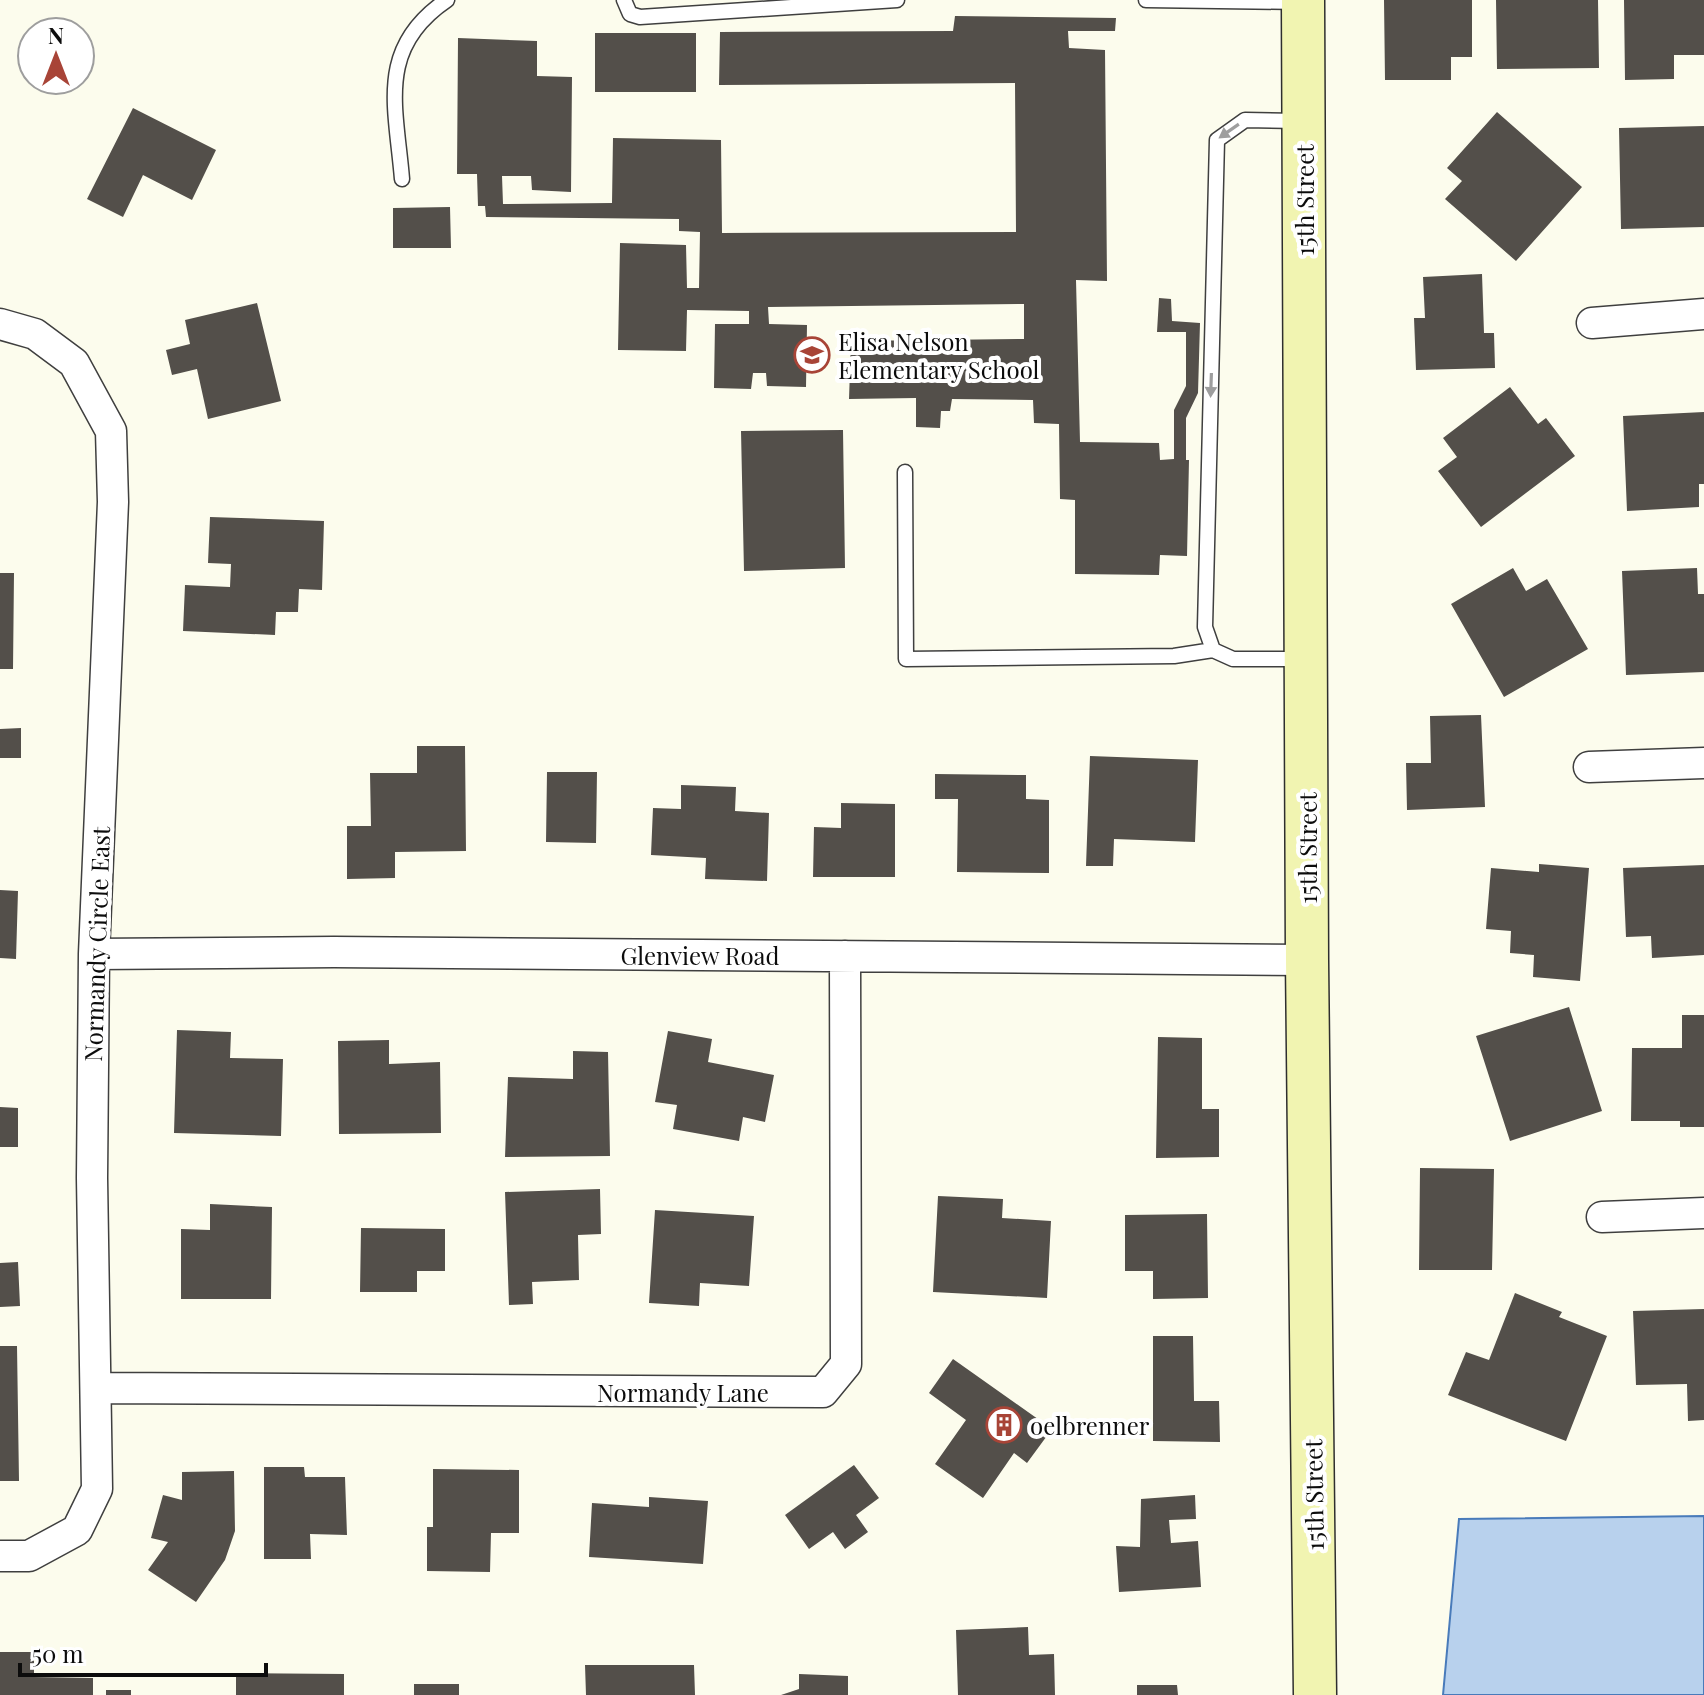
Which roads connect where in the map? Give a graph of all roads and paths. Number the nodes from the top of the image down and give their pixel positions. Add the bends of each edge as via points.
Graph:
1 (447, 0) edge
2 (624, 0) edge
3 (897, 0) edge
4 (1146, 0) edge
5 (1303, 1) edge
6 (1304, 122) junction
7 (402, 179) dead end
8 (1704, 314) edge
9 (1592, 323) dead end
10 (0, 324) edge
11 (905, 472) dead end
12 (1213, 650) junction
13 (1307, 659) junction
14 (1704, 763) edge
15 (1589, 767) dead end
16 (94, 954) junction
17 (845, 956) junction
18 (1307, 960) junction
19 (1704, 1213) edge
20 (1602, 1217) dead end
21 (98, 1388) junction
22 (0, 1556) edge
23 (1315, 1695) edge

1 - 7 lane via 418,25 396,65
2 - 3 lane via 625,9 640,17
4 - 5 lane
5 - 6 street, 15th Street
6 -> 12 lane via 1245,120 1217,140 1205,627
6 - 13 street, 15th Street
8 - 9 street
10 - 16 street, Normandy Circle East via 35,334 74,363 111,431 113,502
11 - 12 lane via 906,659 1174,656
12 - 13 lane via 1233,659
13 - 18 street, 15th Street
14 - 15 street
16 - 17 street, Glenview Road
16 - 21 street, Normandy Circle East via 92,1178
17 - 18 street, Glenview Road
17 - 21 street, Normandy Lane via 846,1364 823,1392
18 - 23 street, 15th Street
19 - 20 street
21 - 22 street, Normandy Circle East via 97,1489 77,1530 29,1556

